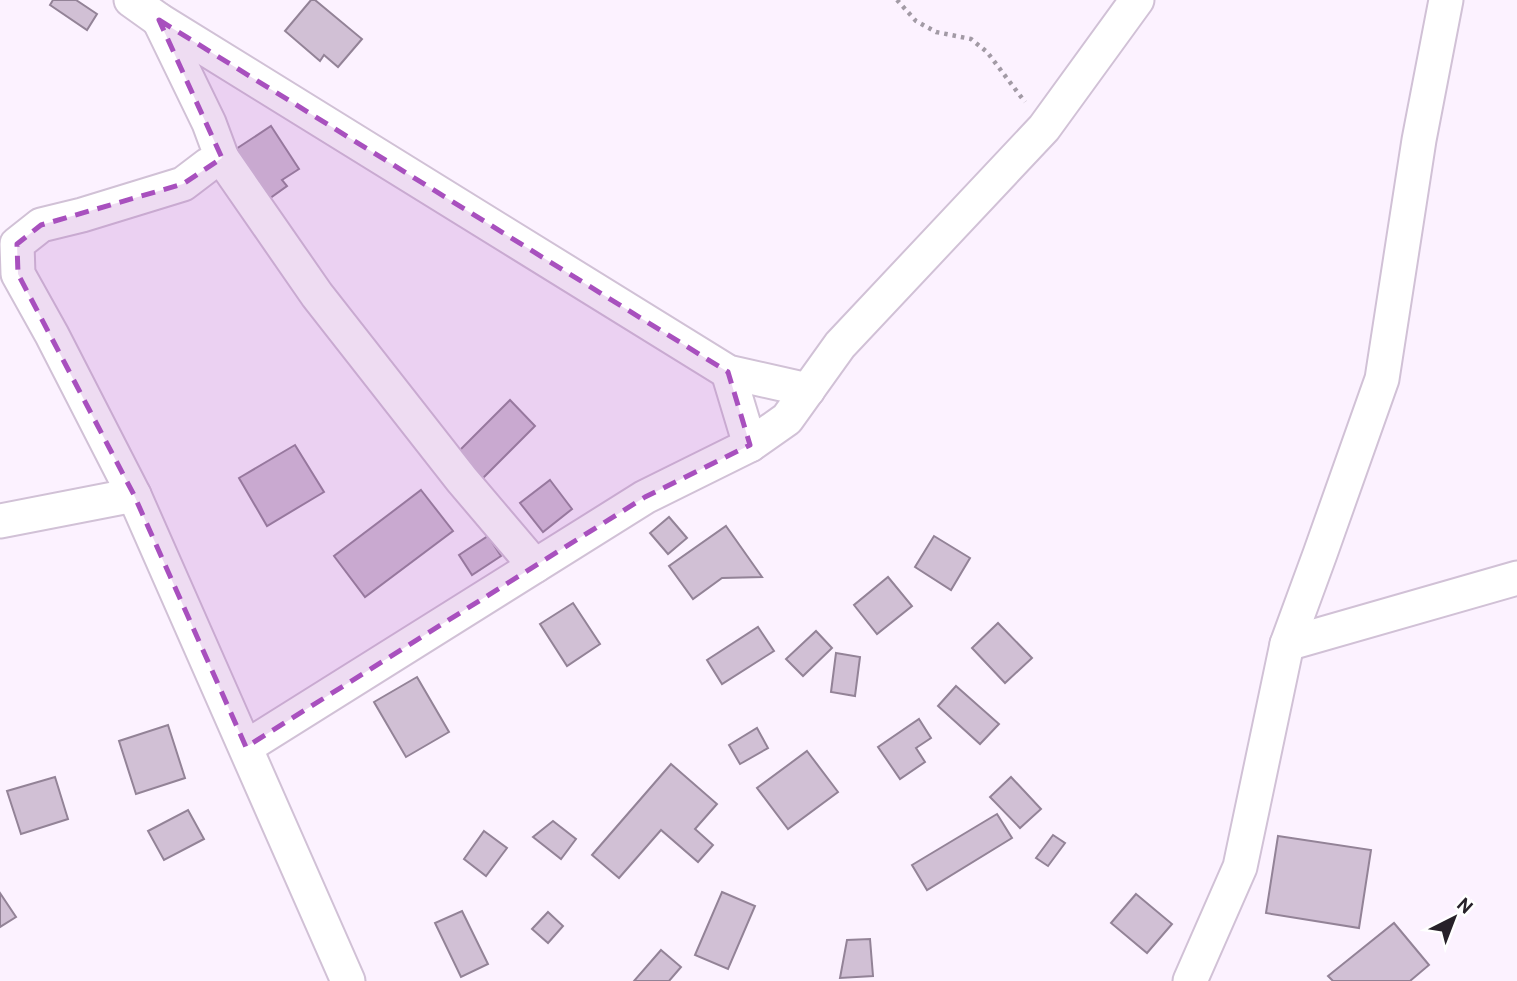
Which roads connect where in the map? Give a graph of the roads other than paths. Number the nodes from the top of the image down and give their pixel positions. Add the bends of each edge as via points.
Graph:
1 (131, 0) edge
2 (1137, 0) edge
3 (1439, 4) edge
4 (159, 20) junction
5 (222, 158) junction
6 (9, 268) edge
7 (728, 372) junction
8 (808, 390) junction
9 (750, 445) junction
10 (134, 495) junction
11 (0, 521) edge
12 (535, 566) junction
13 (1517, 578) edge
14 (1287, 644) junction
15 (246, 747) junction
16 (348, 981) edge
17 (1190, 981) edge

1 - 4 street
2 - 8 street via 1044,128 840,345
3 - 14 street via 1382,379
4 - 5 street
4 - 7 street
5 - 6 street via 183,184 41,225 17,244
5 - 12 street via 317,295
6 - 10 street via 52,335
7 - 8 street
7 - 9 street
8 - 9 street via 787,419
9 - 12 street via 645,497
10 - 11 street
10 - 15 street
12 - 15 street
13 - 14 street
14 - 17 street via 1240,867
15 - 16 street

